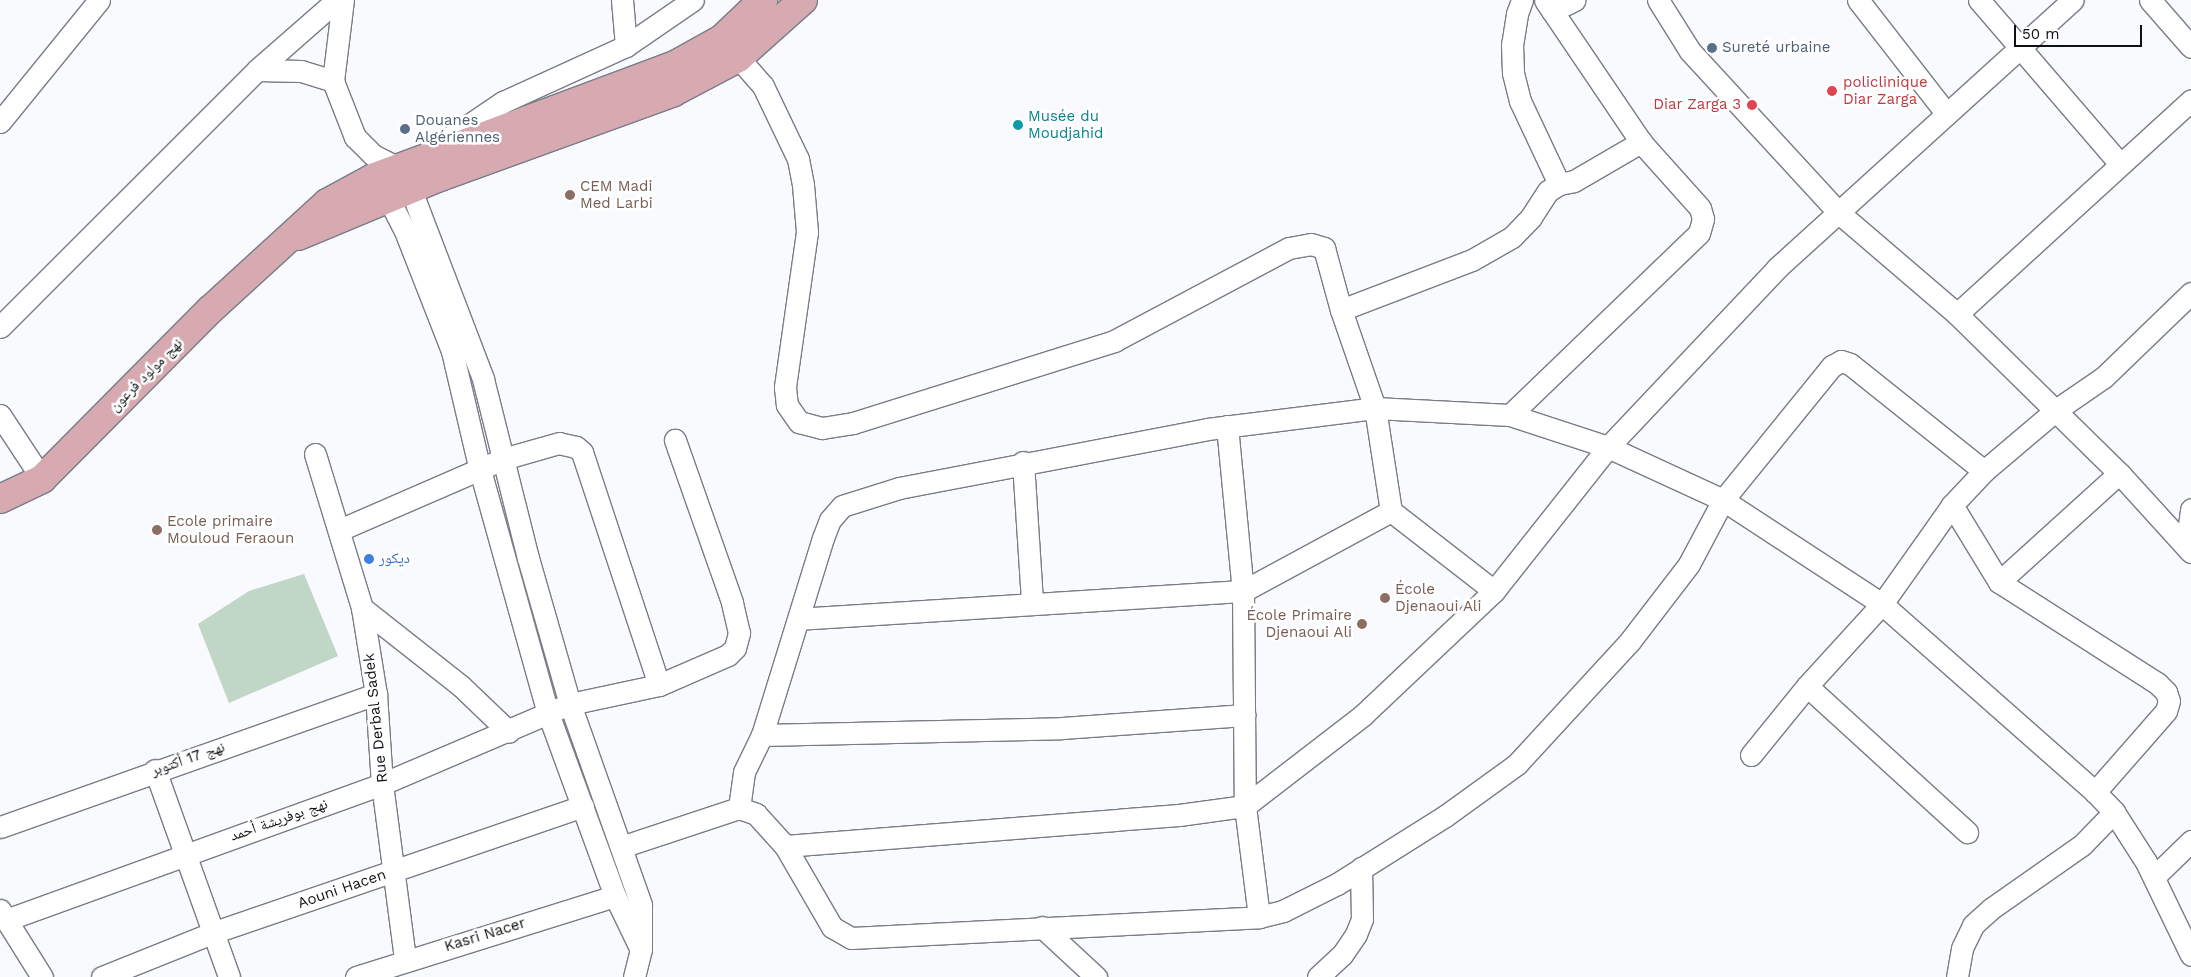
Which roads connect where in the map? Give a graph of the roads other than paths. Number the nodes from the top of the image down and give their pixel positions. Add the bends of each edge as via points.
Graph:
1 (99, 0) edge
2 (337, 0) edge
3 (343, 0) edge
4 (622, 0) edge
5 (693, 0) edge
6 (763, 0) edge
7 (803, 0) edge
8 (1522, 0) edge
9 (1575, 0) edge
10 (1658, 0) edge
11 (1858, 0) edge
12 (2073, 0) edge
13 (2150, 0) edge
14 (1987, 3) edge
15 (1549, 5) edge
16 (2020, 45) junction
17 (626, 46) junction
18 (2191, 47) edge
19 (730, 49) junction
20 (257, 70) junction
21 (333, 81) junction
22 (2191, 100) edge
23 (1946, 113) junction
24 (0, 122) edge
25 (1641, 142) junction
26 (2120, 164) junction
27 (395, 174) junction
28 (1559, 184) junction
29 (1838, 212) junction
30 (2191, 293) edge
31 (1341, 310) junction
32 (1957, 314) junction
33 (0, 326) edge
34 (1375, 408) junction
35 (2056, 410) junction
36 (1510, 415) junction
37 (0, 416) edge
38 (1227, 426) junction
39 (674, 440) dead end
40 (1608, 447) junction
41 (315, 454) dead end
42 (502, 459) junction
43 (1023, 462) junction
44 (480, 470) junction
45 (1984, 471) junction
46 (2119, 473) junction
47 (42, 480) junction
48 (0, 499) edge
49 (1723, 500) junction
50 (1952, 505) junction
51 (2191, 509) edge
52 (1391, 511) junction
53 (340, 530) junction
54 (2188, 549) edge
55 (1999, 582) junction
56 (1243, 591) junction
57 (1494, 591) junction
58 (1032, 603) junction
59 (1882, 604) junction
60 (362, 608) junction
61 (799, 619) junction
62 (659, 684) junction
63 (1807, 686) junction
64 (376, 694) junction
65 (570, 704) junction
66 (548, 713) junction
67 (1245, 715) junction
68 (509, 732) junction
69 (762, 735) junction
70 (1751, 755) dead end
71 (155, 770) junction
72 (382, 784) junction
73 (2095, 792) junction
74 (583, 806) junction
75 (1245, 806) junction
76 (739, 808) junction
77 (2114, 812) junction
78 (0, 827) edge
79 (1967, 832) dead end
80 (2191, 841) edge
81 (785, 846) junction
82 (621, 847) junction
83 (186, 853) junction
84 (1361, 868) junction
85 (394, 871) junction
86 (2154, 877) junction
87 (615, 896) junction
88 (3, 915) edge
89 (1259, 917) junction
90 (1042, 927) junction
91 (212, 933) junction
92 (641, 949) junction
93 (2191, 955) edge
94 (405, 959) junction
95 (42, 977) edge
96 (102, 977) edge
97 (229, 977) edge
98 (356, 977) edge
99 (634, 977) edge
100 (1096, 977) edge
101 (1318, 977) edge
102 (1957, 977) edge

1 - 24 street
2 - 20 street
3 - 21 street
4 - 17 street
5 - 17 street
6 - 19 main road
7 - 19 main road
8 - 28 street via 1516,14 1512,44 1513,73 1520,101
9 - 15 street
10 - 29 street via 1690,51
11 - 23 street
12 - 16 street
13 - 18 street
14 - 16 street
15 - 25 street
16 - 23 street
16 - 26 street
17 - 27 street via 503,102
19 - 27 main road, نهج مولود فرعون via 675,64
19 - 31 street via 763,86 798,159 803,185 807,232 785,387 787,405 798,422 822,428 853,423 1114,341 1303,244 1324,248
20 - 21 street via 301,71
20 - 33 street
21 - 27 street via 355,137
22 - 26 street
23 - 29 street
25 - 28 street via 1574,181
25 - 36 street via 1700,208 1703,219 1699,233
26 - 32 street
27 - 42 street via 483,379
27 - 44 street via 452,351
27 - 47 main road, نهج مولود فرعون via 327,203 210,310
28 - 31 street via 1548,191 1532,217 1504,242 1472,260
29 - 32 street
29 - 40 street via 1777,268
30 - 35 street via 2104,377
31 - 34 street
32 - 35 street
34 - 36 street
34 - 38 street
34 - 52 street
35 - 45 street
35 - 46 street
36 - 40 street
37 - 47 street
38 - 43 street
38 - 56 street
39 - 62 street, نهج بوفريشة أحمد via 732,602 739,634 735,648 728,655
40 - 49 street
40 - 57 street
41 - 53 street, Rue Derbal Sadek
42 - 44 street
42 - 62 street via 566,442 582,452
42 - 65 street
43 - 58 street
43 - 61 street via 875,493 842,506 830,520 823,538
44 - 53 street
44 - 66 street
45 - 49 street via 1850,364 1841,361 1832,366
45 - 50 street
46 - 54 street
46 - 55 street
47 - 48 main road, نهج مولود فرعون
49 - 59 street
49 - 84 street via 1689,564 1630,641 1517,764 1445,816
50 - 55 street
50 - 59 street
51 - 54 street
52 - 56 street
52 - 57 street
53 - 60 street, Rue Derbal Sadek
55 - 73 street via 2157,683 2166,692 2169,701 2166,712
56 - 58 street
56 - 67 street
57 - 75 street via 1363,715
58 - 61 street
59 - 63 street
59 - 73 street
60 - 64 street, Rue Derbal Sadek
60 - 68 street via 461,686
61 - 69 street
62 - 65 street, نهج بوفريشة أحمد
63 - 70 street
63 - 79 street
64 - 71 street, نهج 17 أكتوبر
64 - 72 street, Rue Derbal Sadek
65 - 66 street, نهج بوفريشة أحمد
65 - 82 street
66 - 68 street, نهج بوفريشة أحمد
66 - 74 street
67 - 69 street via 1062,728
67 - 75 street
68 - 72 street, نهج بوفريشة أحمد
69 - 76 street via 744,772
71 - 78 street, نهج 17 أكتوبر
71 - 83 street
72 - 83 street, نهج بوفريشة أحمد
72 - 85 street, Rue Derbal Sadek
73 - 77 street
74 - 85 street, Aouni Hacen
74 - 87 street
75 - 81 street via 1179,815
75 - 89 street
76 - 81 street via 756,814
76 - 82 street
77 - 86 street
77 - 102 street via 2082,845 1972,925 1962,948
80 - 86 street
81 - 90 street via 832,927 844,936
82 - 92 street via 641,905
83 - 88 street, نهج بوفريشة أحمد
83 - 91 street
84 - 89 street via 1283,911
84 - 101 street via 1362,918 1356,934 1342,955
85 - 91 street, Aouni Hacen
85 - 94 street, Rue Derbal Sadek
86 - 93 street
87 - 92 street
87 - 94 street, Kasri Nacer
88 - 95 street
89 - 90 street
90 - 100 street
91 - 96 street, Aouni Hacen
91 - 97 street
92 - 99 street
94 - 98 street, Kasri Nacer

